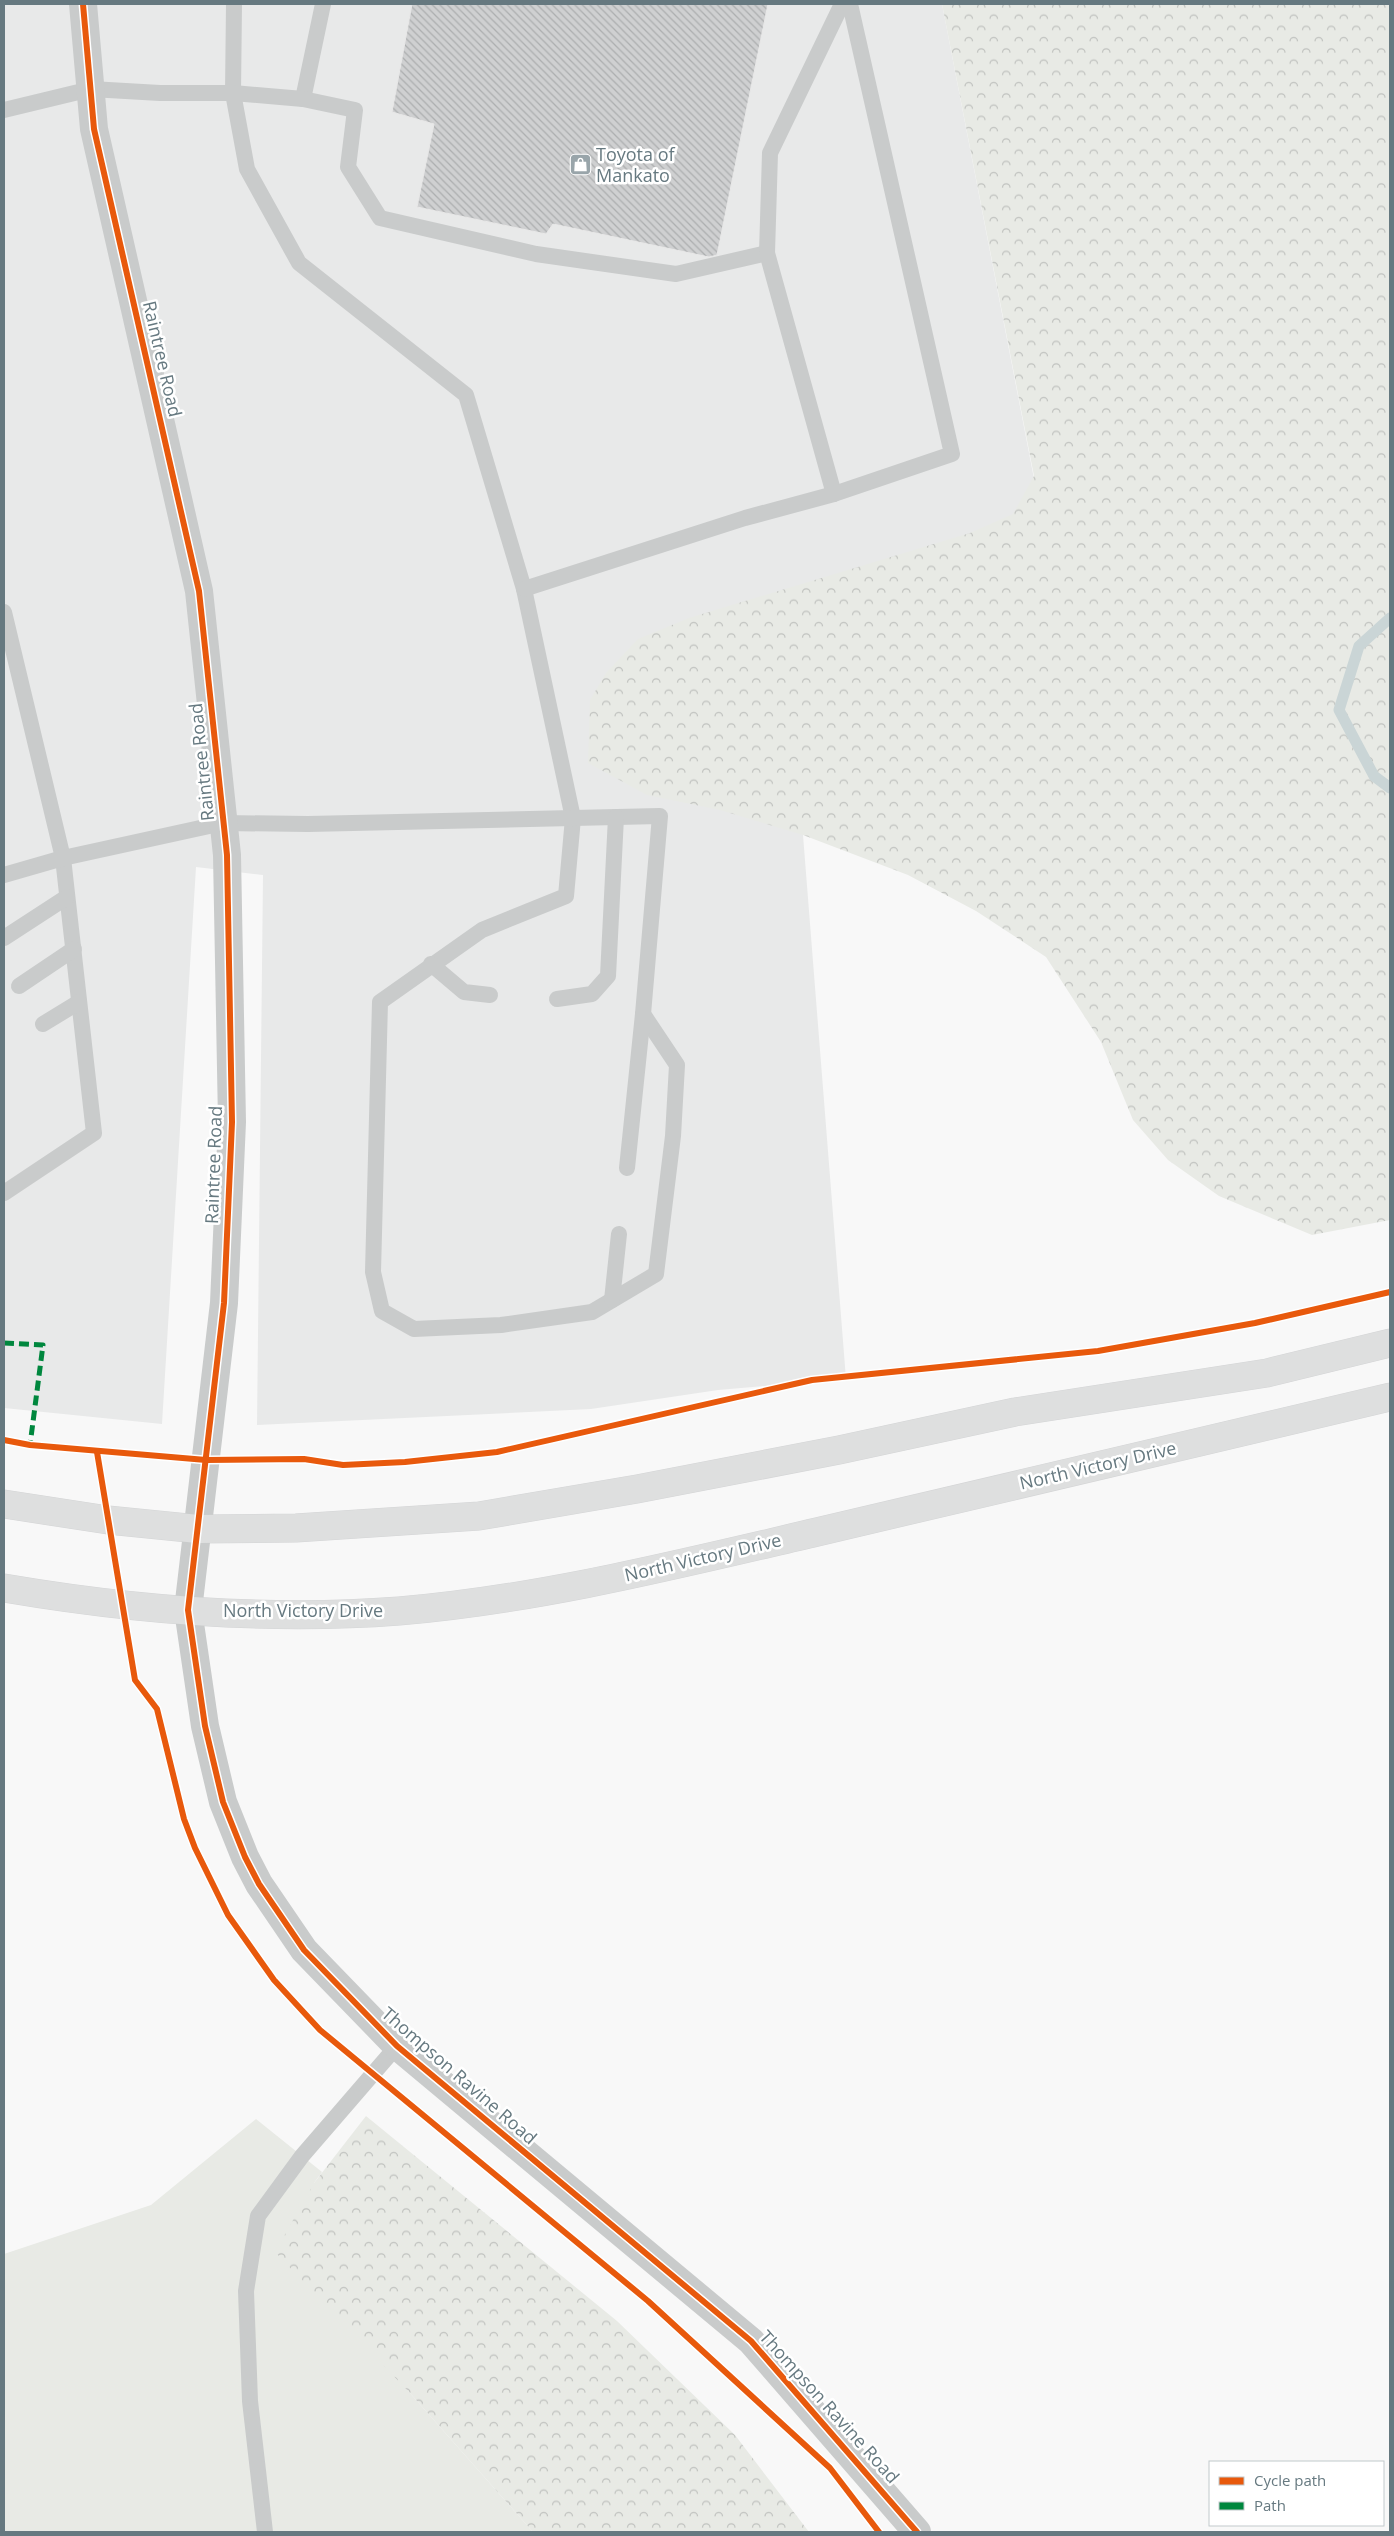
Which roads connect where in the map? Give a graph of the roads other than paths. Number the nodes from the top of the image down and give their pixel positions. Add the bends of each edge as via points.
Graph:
1 (83, 4) edge
2 (234, 4) edge
3 (323, 4) edge
4 (842, 4) edge
5 (850, 4) edge
6 (91, 89) junction
7 (233, 93) junction
8 (303, 99) junction
9 (4, 110) edge
10 (767, 253) junction
11 (834, 494) junction
12 (524, 589) junction
13 (4, 612) edge
14 (616, 817) junction
15 (573, 818) junction
16 (223, 823) junction
17 (63, 858) junction
18 (4, 875) edge
19 (67, 896) junction
20 (4, 938) edge
21 (74, 950) junction
22 (431, 964) junction
23 (19, 986) dead end
24 (490, 995) dead end
25 (558, 999) dead end
26 (79, 1002) junction
27 (643, 1014) junction
28 (43, 1024) dead end
29 (627, 1168) dead end
30 (5, 1191) edge
31 (619, 1234) dead end
32 (612, 1300) junction
33 (1390, 1343) edge
34 (1390, 1397) edge
35 (4, 1504) edge
36 (198, 1529) junction
37 (4, 1588) edge
38 (188, 1610) junction
39 (396, 2046) junction
40 (265, 2532) edge
41 (917, 2532) edge

1 - 6 street, Raintree Road
2 - 7 lane
3 - 8 lane
4 - 10 lane via 770,153
5 - 11 lane via 952,454
6 - 7 lane
6 - 9 lane
6 - 16 street, Raintree Road via 94,130 199,591
7 - 8 lane
7 - 12 lane via 247,169 299,263 466,394
8 - 10 lane via 355,110 348,167 380,218 536,254 676,274
10 - 11 lane
11 - 12 lane via 744,518
12 - 15 lane
13 - 17 lane
14 - 15 lane
14 - 25 lane via 608,976 592,994
14 - 27 lane via 660,816
15 - 16 lane
15 - 22 lane via 566,896 482,930
16 - 17 lane
16 - 36 street, Raintree Road via 227,855 232,1122 224,1303
17 - 18 lane
17 - 19 lane
19 - 20 lane
19 - 21 lane
21 - 23 lane
21 - 26 lane
22 - 24 lane via 464,992
22 - 32 lane via 380,1002 373,1272 382,1311 414,1329 492,1326 592,1312
26 - 28 lane
26 - 30 lane via 94,1133
27 - 29 lane
27 - 32 lane via 677,1065 674,1136 656,1274
31 - 32 lane
33 - 36 main road via 1267,1373 1015,1412 743,1469 479,1516 296,1528
34 - 38 main road, North Victory Drive via 970,1497 557,1590 400,1610 285,1614
35 - 36 main road via 108,1520
36 - 38 street, Thompson Ravine Road
37 - 38 main road, North Victory Drive via 64,1598
38 - 39 street, Thompson Ravine Road via 211,1751 224,1802 245,1857 304,1950
39 - 40 lane via 302,2156 258,2216 246,2291 250,2401
39 - 41 street, Thompson Ravine Road via 751,2341

